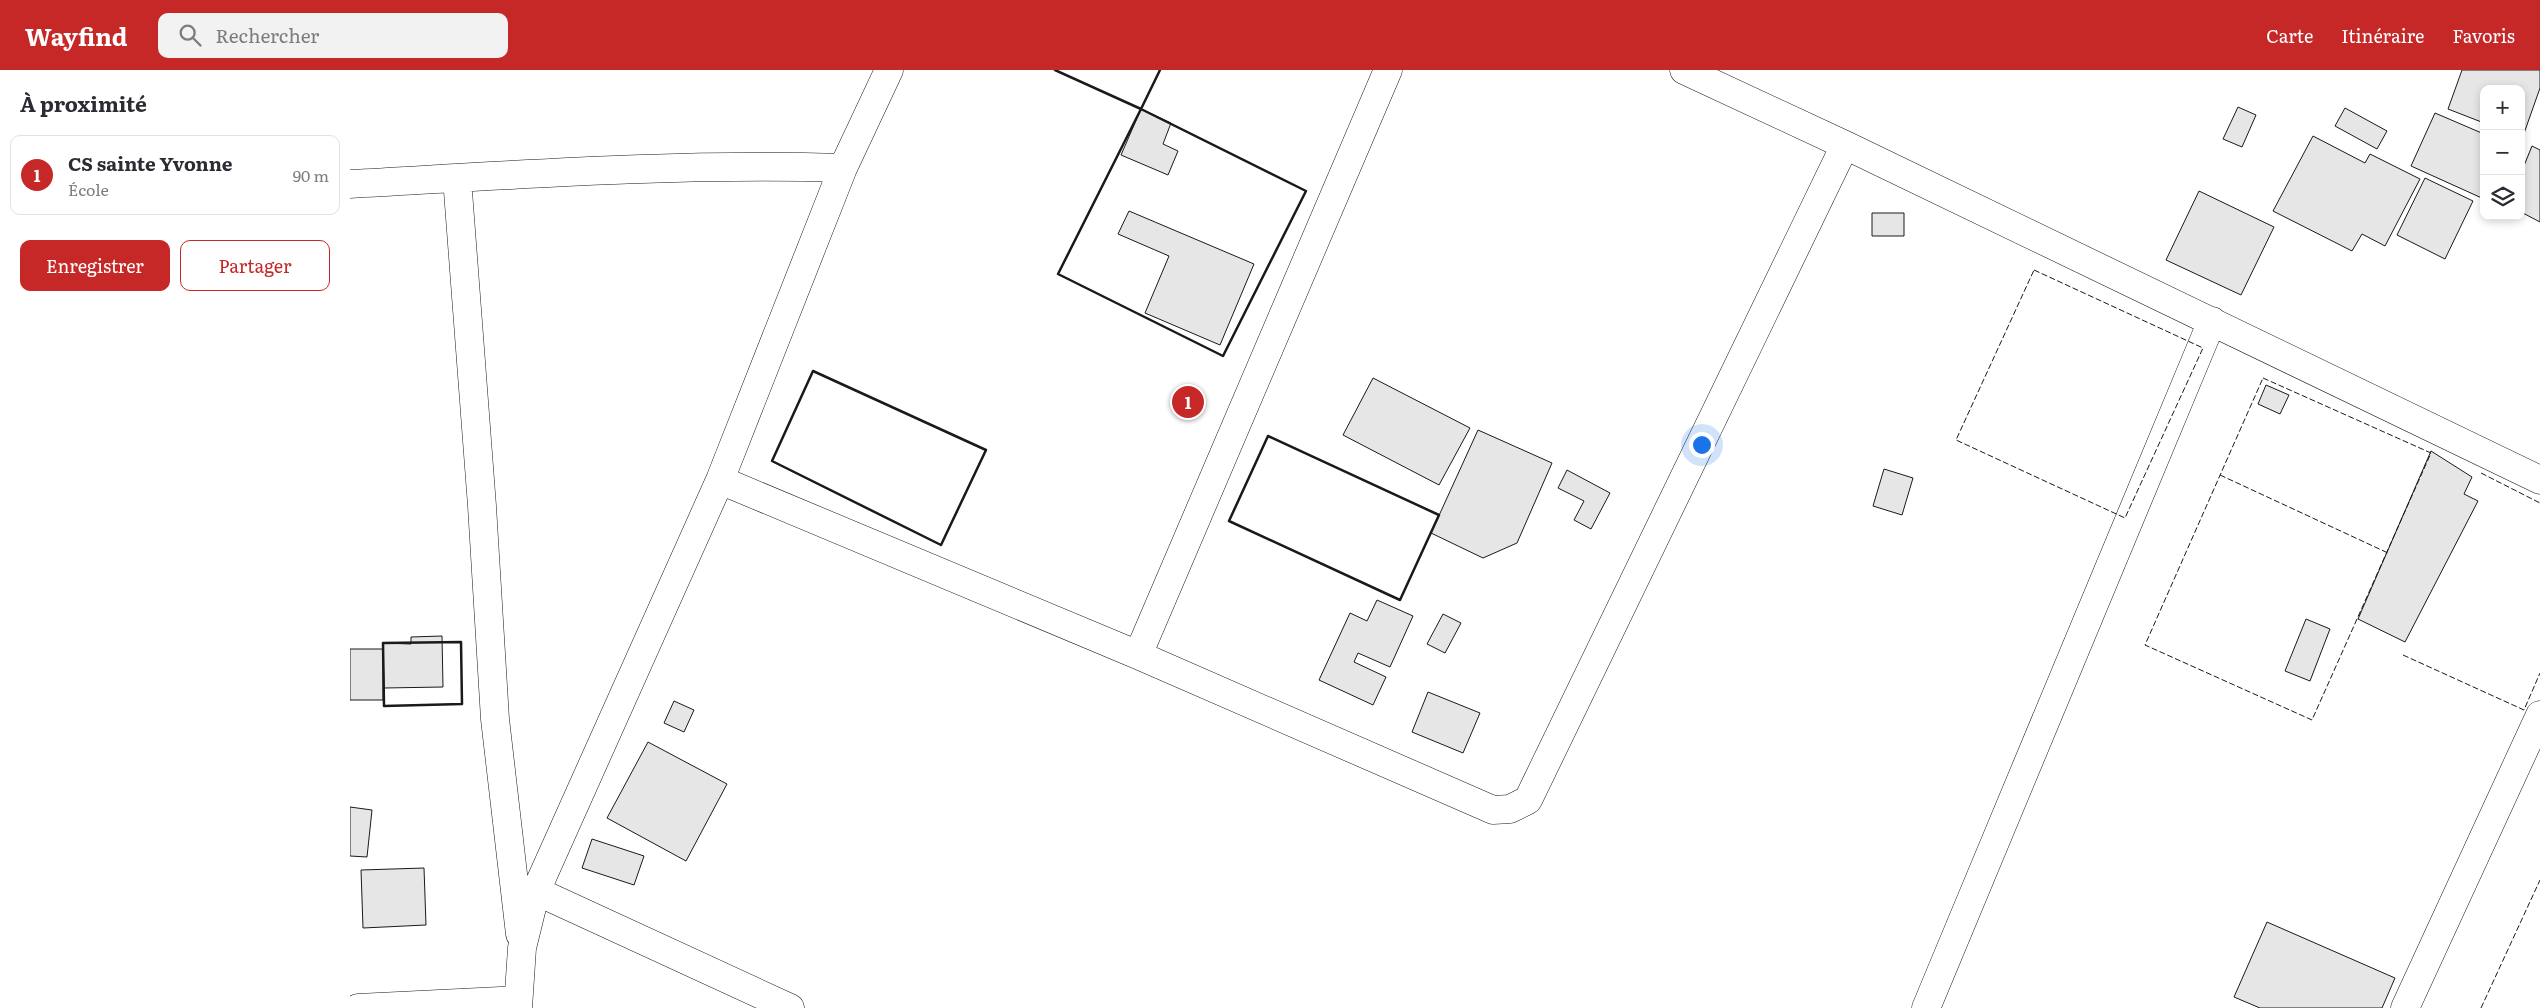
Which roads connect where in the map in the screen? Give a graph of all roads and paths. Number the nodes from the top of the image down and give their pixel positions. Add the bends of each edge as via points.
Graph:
1 (889, 70) edge
2 (1388, 70) edge
3 (1684, 70) edge
4 (1845, 145) junction
5 (843, 168) junction
6 (457, 178) junction
7 (350, 184) edge
8 (2212, 321) junction
9 (720, 480) junction
10 (2540, 480) edge
11 (1138, 655) junction
12 (2540, 715) edge
13 (536, 891) junction
14 (522, 948) junction
15 (518, 1004) edge
16 (358, 1008) edge
17 (790, 1008) edge
18 (1926, 1008) edge
19 (2405, 1008) edge

1 - 5 street
2 - 11 street
3 - 4 street
4 - 8 street
4 - 11 street via 1528,800 1510,809 1493,810
5 - 6 street via 666,168
5 - 9 street
6 - 7 street
6 - 14 street via 495,719
8 - 10 street
8 - 18 street
9 - 11 street
9 - 13 street
12 - 19 street
13 - 14 street
13 - 17 street
14 - 15 street
15 - 16 street

